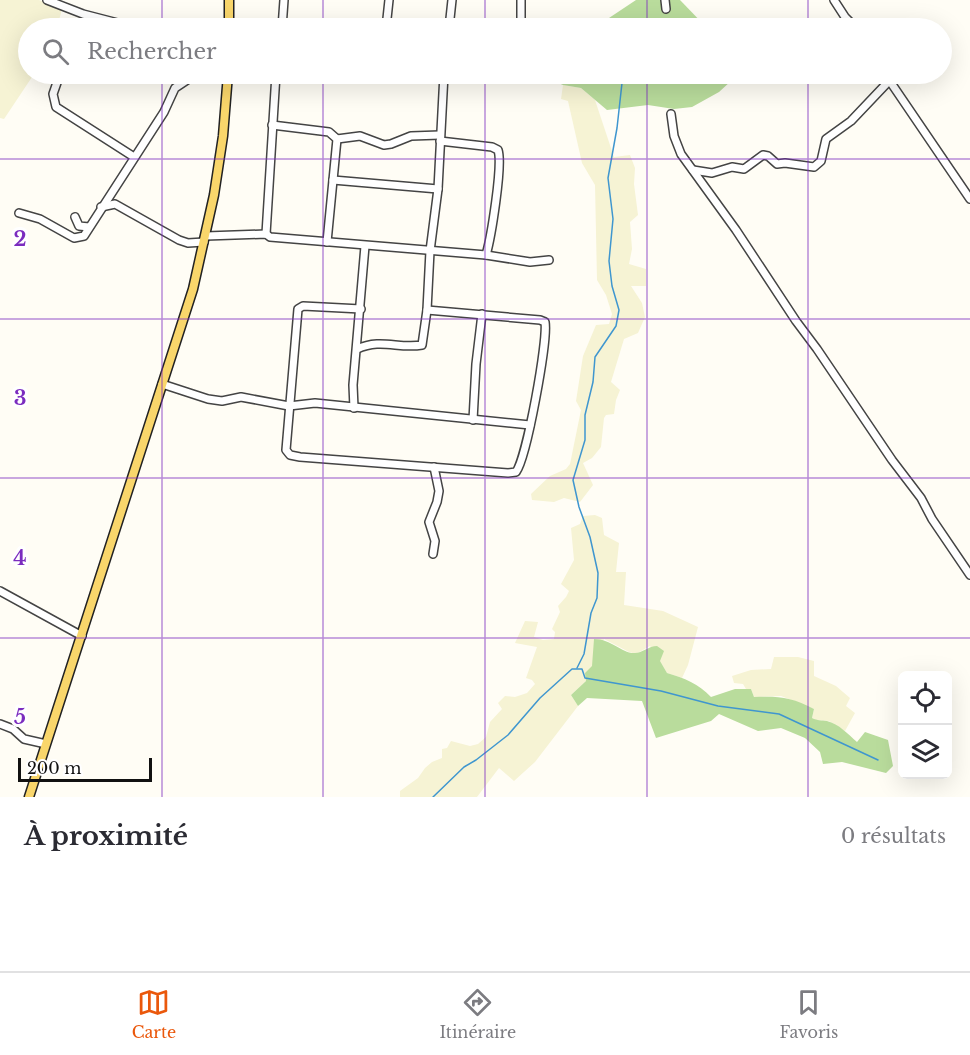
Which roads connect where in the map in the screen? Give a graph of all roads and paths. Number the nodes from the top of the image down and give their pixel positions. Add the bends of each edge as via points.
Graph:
1 (47, 0) edge
2 (229, 0) edge
3 (284, 0) edge
4 (389, 0) edge
5 (452, 0) edge
6 (521, 0) edge
7 (665, 0) edge
8 (834, 0) edge
9 (666, 9) dead end
10 (97, 18) edge
11 (229, 18) edge
12 (283, 18) edge
13 (388, 18) edge
14 (450, 18) edge
15 (521, 18) edge
16 (846, 18) edge
17 (56, 84) edge
18 (181, 84) edge
19 (227, 84) edge
20 (275, 84) edge
21 (443, 84) edge
22 (886, 84) edge
23 (891, 84) edge
24 (671, 114) dead end
25 (272, 125) junction
26 (440, 138) junction
27 (338, 139) junction
28 (134, 157) junction
29 (693, 170) junction
30 (333, 180) junction
31 (113, 189) junction
32 (438, 189) junction
33 (970, 199) edge
34 (115, 204) junction
35 (101, 207) junction
36 (19, 213) dead end
37 (75, 217) dead end
38 (90, 226) junction
39 (266, 234) junction
40 (205, 239) junction
41 (327, 242) junction
42 (365, 246) junction
43 (430, 251) junction
44 (486, 255) junction
45 (549, 260) dead end
46 (361, 309) junction
47 (426, 310) junction
48 (482, 314) junction
49 (357, 349) junction
50 (162, 384) junction
51 (289, 406) junction
52 (354, 408) junction
53 (473, 420) junction
54 (530, 425) junction
55 (434, 467) junction
56 (433, 554) dead end
57 (970, 575) edge
58 (0, 591) edge
59 (82, 636) junction
60 (0, 723) edge
61 (46, 744) junction
62 (28, 797) edge

1 - 10 street
2 - 11 main road
3 - 12 street
4 - 13 street
5 - 14 street
6 - 15 street
7 - 9 street
8 - 16 street
17 - 28 street via 53,94 56,107
18 - 28 street
19 - 40 main road via 222,145
20 - 25 street
21 - 26 street
22 - 29 street via 851,122 826,139 821,160 814,167 777,164 763,155 744,169 732,167 712,173
23 - 33 street
24 - 29 street via 678,149
25 - 27 street via 329,132
25 - 39 street
26 - 27 street via 411,136 384,145 360,136
26 - 32 street
26 - 44 street via 498,150
27 - 30 street
28 - 31 street
29 - 57 street via 921,498
30 - 32 street
30 - 41 street
31 - 34 street
31 - 35 street
32 - 43 street
34 - 35 street
34 - 40 street via 179,240 188,243
35 - 38 street
36 - 38 street via 40,219 74,238 84,236
37 - 38 street via 79,226
39 - 40 street
39 - 41 street
40 - 50 main road
41 - 42 street
42 - 43 street
42 - 46 street
43 - 44 street
43 - 47 street
44 - 45 street via 530,262
46 - 49 street
46 - 51 street via 298,309
47 - 48 street
47 - 49 street via 422,345 379,342
48 - 53 street
48 - 54 street via 544,322
49 - 52 street
50 - 51 street via 208,399 241,397
50 - 59 main road
51 - 52 street via 315,403
51 - 55 street via 286,450 290,455
52 - 53 street
53 - 54 street
54 - 55 street via 516,472
55 - 56 street via 439,491 429,522 435,541
58 - 59 street
59 - 61 main road
60 - 61 street via 24,739
61 - 62 main road

